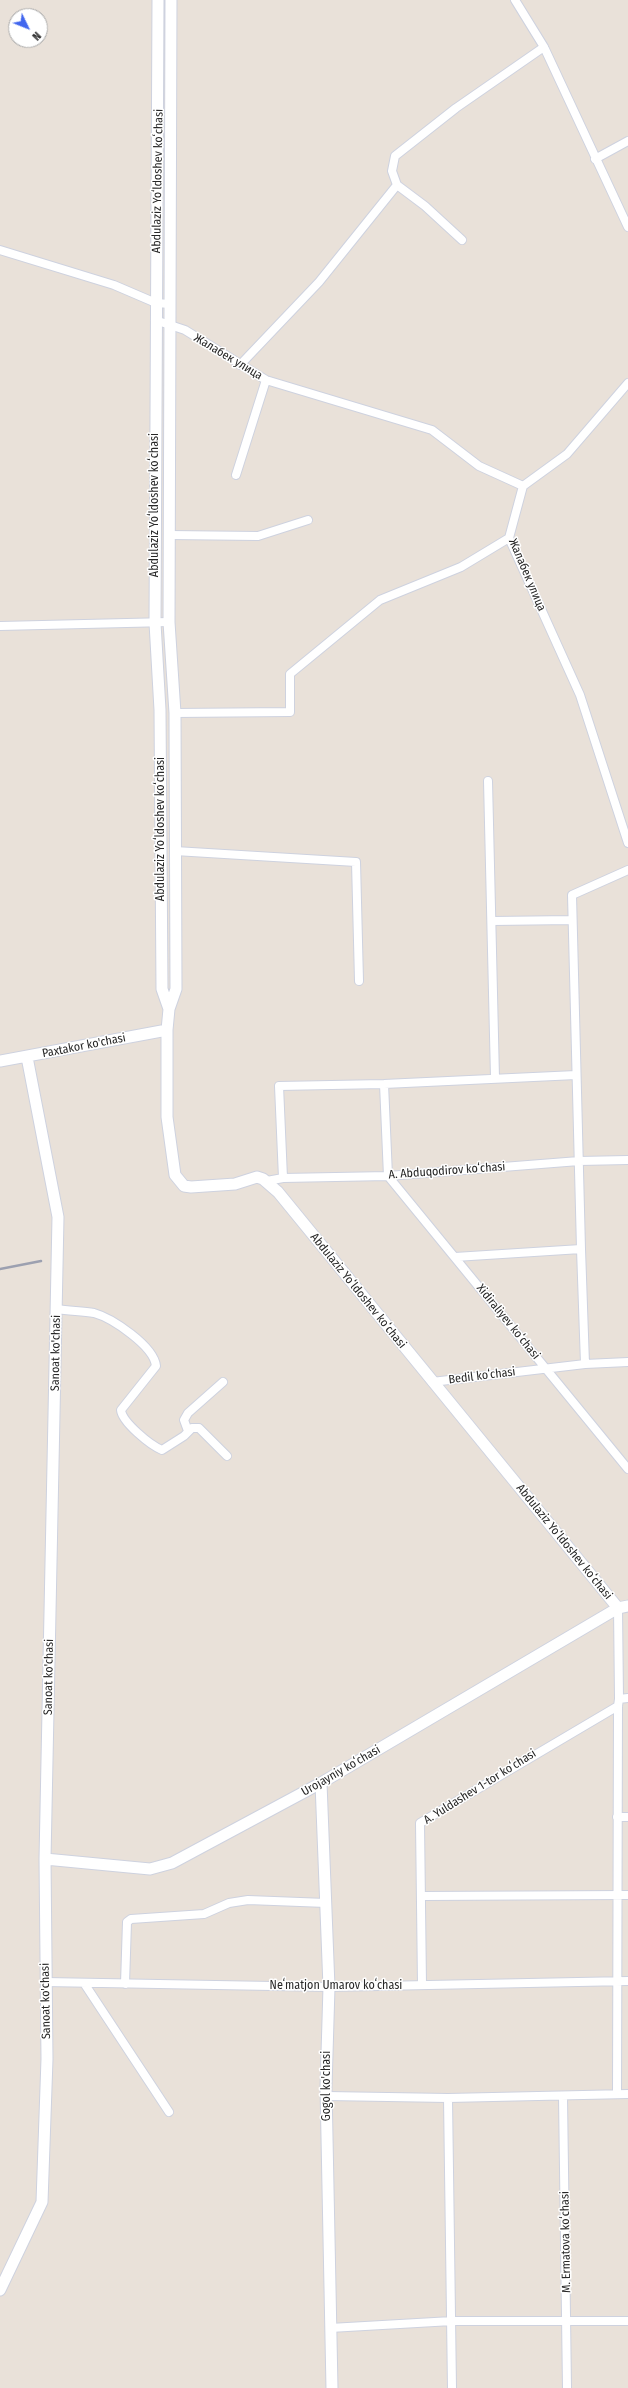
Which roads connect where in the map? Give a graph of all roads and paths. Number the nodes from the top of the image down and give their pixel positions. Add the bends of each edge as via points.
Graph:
1 (158, 0) edge
2 (171, 0) edge
3 (515, 0) edge
4 (544, 47) junction
5 (628, 141) edge
6 (595, 159) junction
7 (396, 185) junction
8 (628, 227) edge
9 (462, 240) dead end
10 (0, 250) edge
11 (156, 303) junction
12 (170, 304) junction
13 (155, 320) junction
14 (169, 325) junction
15 (240, 365) junction
16 (266, 380) junction
17 (628, 383) edge
18 (236, 475) dead end
19 (523, 486) junction
20 (308, 520) dead end
21 (169, 535) junction
22 (509, 538) junction
23 (169, 622) junction
24 (155, 624) junction
25 (0, 626) edge
26 (175, 713) junction
27 (488, 782) dead end
28 (161, 825) junction
29 (174, 825) junction
30 (628, 842) edge
31 (175, 851) junction
32 (628, 870) edge
33 (492, 920) junction
34 (572, 920) junction
35 (359, 981) dead end
36 (169, 1009) junction
37 (167, 1030) junction
38 (27, 1057) junction
39 (0, 1061) edge
40 (576, 1075) junction
41 (495, 1078) junction
42 (384, 1084) junction
43 (628, 1160) edge
44 (579, 1161) junction
45 (388, 1176) junction
46 (283, 1178) junction
47 (267, 1181) junction
48 (581, 1249) junction
49 (455, 1257) junction
50 (56, 1309) junction
51 (628, 1362) edge
52 (585, 1364) junction
53 (546, 1368) junction
54 (223, 1382) dead end
55 (432, 1382) junction
56 (188, 1430) junction
57 (227, 1456) dead end
58 (628, 1468) edge
59 (623, 1607) edge
60 (628, 1698) edge
61 (619, 1703) junction
62 (321, 1784) junction
63 (617, 1817) junction
64 (628, 1817) edge
65 (45, 1859) junction
66 (618, 1895) junction
67 (628, 1895) edge
68 (422, 1896) junction
69 (326, 1903) junction
70 (618, 1981) junction
71 (628, 1981) edge
72 (45, 1982) junction
73 (84, 1983) junction
74 (125, 1984) junction
75 (422, 1985) junction
76 (329, 1987) junction
77 (617, 2094) junction
78 (628, 2094) edge
79 (327, 2096) junction
80 (563, 2096) junction
81 (448, 2098) junction
82 (169, 2112) dead end
83 (0, 2290) edge
84 (567, 2320) junction
85 (452, 2321) junction
86 (628, 2321) edge
87 (330, 2328) junction
88 (332, 2388) edge
89 (452, 2388) edge
90 (567, 2388) edge

1 - 11 main road, Abdulaziz Yoʻldoshev koʻchasi
2 - 12 main road, Abdulaziz Yoʻldoshev koʻchasi
3 - 4 street
4 - 6 street
4 - 7 street via 456,108 395,156 392,171
5 - 6 street
6 - 8 street
7 - 9 street via 425,206
7 - 15 street via 319,282
10 - 11 street via 114,285
11 - 12 street
11 - 13 main road, Abdulaziz Yoʻldoshev koʻchasi
12 - 14 main road, Abdulaziz Yoʻldoshev koʻchasi
13 - 14 street, Жалабек улица
13 - 24 main road, Abdulaziz Yoʻldoshev koʻchasi
14 - 15 street, Жалабек улица via 185,330
14 - 21 main road, Abdulaziz Yoʻldoshev koʻchasi
15 - 16 street, Жалабек улица
16 - 18 street
16 - 19 street, Жалабек улица via 432,430 479,466
17 - 19 street via 567,454
19 - 22 street, Жалабек улица
20 - 21 street via 258,536
21 - 23 main road, Abdulaziz Yoʻldoshev koʻchasi
22 - 26 street via 461,567 380,600 290,674 290,712
22 - 30 street, Жалабек улица via 580,695
23 - 24 street
23 - 26 main road, Abdulaziz Yoʻldoshev koʻchasi
24 - 25 street
24 - 28 main road, Abdulaziz Yoʻldoshev koʻchasi via 160,710
26 - 29 main road, Abdulaziz Yoʻldoshev koʻchasi
27 - 33 street
28 - 29 main road
28 - 36 main road, Abdulaziz Yoʻldoshev koʻchasi via 162,990
29 - 31 main road, Abdulaziz Yoʻldoshev koʻchasi
31 - 35 street via 356,862
31 - 36 main road, Abdulaziz Yoʻldoshev koʻchasi via 176,989
32 - 34 street via 572,895
33 - 34 street
33 - 41 street
34 - 40 street
36 - 37 main road, Abdulaziz Yoʻldoshev koʻchasi
37 - 38 main road, Paxtakor ko'chasi
37 - 47 main road, Abdulaziz Yoʻldoshev koʻchasi via 167,1117 173,1170 178,1180 184,1186 191,1187 235,1184 257,1177
38 - 39 main road, Paxtakor ko'chasi
38 - 50 main road, Sanoat ko'chasi via 58,1217
40 - 41 street
40 - 44 street
41 - 42 street
42 - 45 street
42 - 46 street via 279,1086
43 - 44 street, A. Abduqodirov koʻchasi
44 - 45 street, A. Abduqodirov koʻchasi
44 - 48 street
45 - 46 street, A. Abduqodirov koʻchasi
45 - 49 street, Xidiraliyev koʻchasi
46 - 47 street, A. Abduqodirov koʻchasi
47 - 55 main road, Abdulaziz Yoʻldoshev koʻchasi
48 - 49 street
48 - 52 street
49 - 53 street, Xidiraliyev koʻchasi
50 - 56 street via 94,1313 113,1321 138,1340 155,1361 156,1366 123,1405 123,1419 162,1450 184,1436
50 - 65 main road, Sanoat ko'chasi
51 - 52 street, Bedil koʻchasi
52 - 53 street, Bedil koʻchasi
53 - 55 street, Bedil koʻchasi
53 - 58 street, Xidiraliyev koʻchasi
54 - 56 street via 188,1413 184,1420
55 - 59 main road, Abdulaziz Yoʻldoshev koʻchasi
56 - 57 street via 199,1428
59 - 61 street
59 - 62 main road, Urоjayniy koʻchasi
60 - 61 street
61 - 63 street
61 - 68 street, A. Yuldashev 1-tor koʻchasi via 422,1822
62 - 65 main road, Urоjayniy koʻchasi via 172,1863 150,1869
62 - 69 main road, Gogol ko'chasi
63 - 64 street
63 - 66 street
65 - 72 main road, Sanoat ko'chasi
66 - 67 street
66 - 68 street
66 - 70 street
68 - 75 street, A. Yuldashev 1-tor koʻchasi
69 - 74 street via 248,1900 229,1903 204,1914 131,1919 127,1922
69 - 76 main road, Gogol ko'chasi
70 - 71 street, Neʻmatjon Umarov koʻchasi
70 - 75 street, Neʻmatjon Umarov koʻchasi
70 - 77 street
72 - 73 street, Neʻmatjon Umarov koʻchasi
72 - 83 main road, Sanoat ko'chasi via 47,2059 42,2202
73 - 74 street, Neʻmatjon Umarov koʻchasi
73 - 82 street
74 - 76 street, Neʻmatjon Umarov koʻchasi
75 - 76 street, Neʻmatjon Umarov koʻchasi
76 - 79 main road, Gogol ko'chasi
77 - 78 street
77 - 80 street
79 - 81 street
79 - 87 main road, Gogol ko'chasi
80 - 81 street
80 - 84 street, M. Ermatova koʻchasi
81 - 85 street
84 - 85 street
84 - 86 street
84 - 90 street, M. Ermatova koʻchasi
85 - 87 street
85 - 89 street
87 - 88 main road, Gogol ko'chasi

